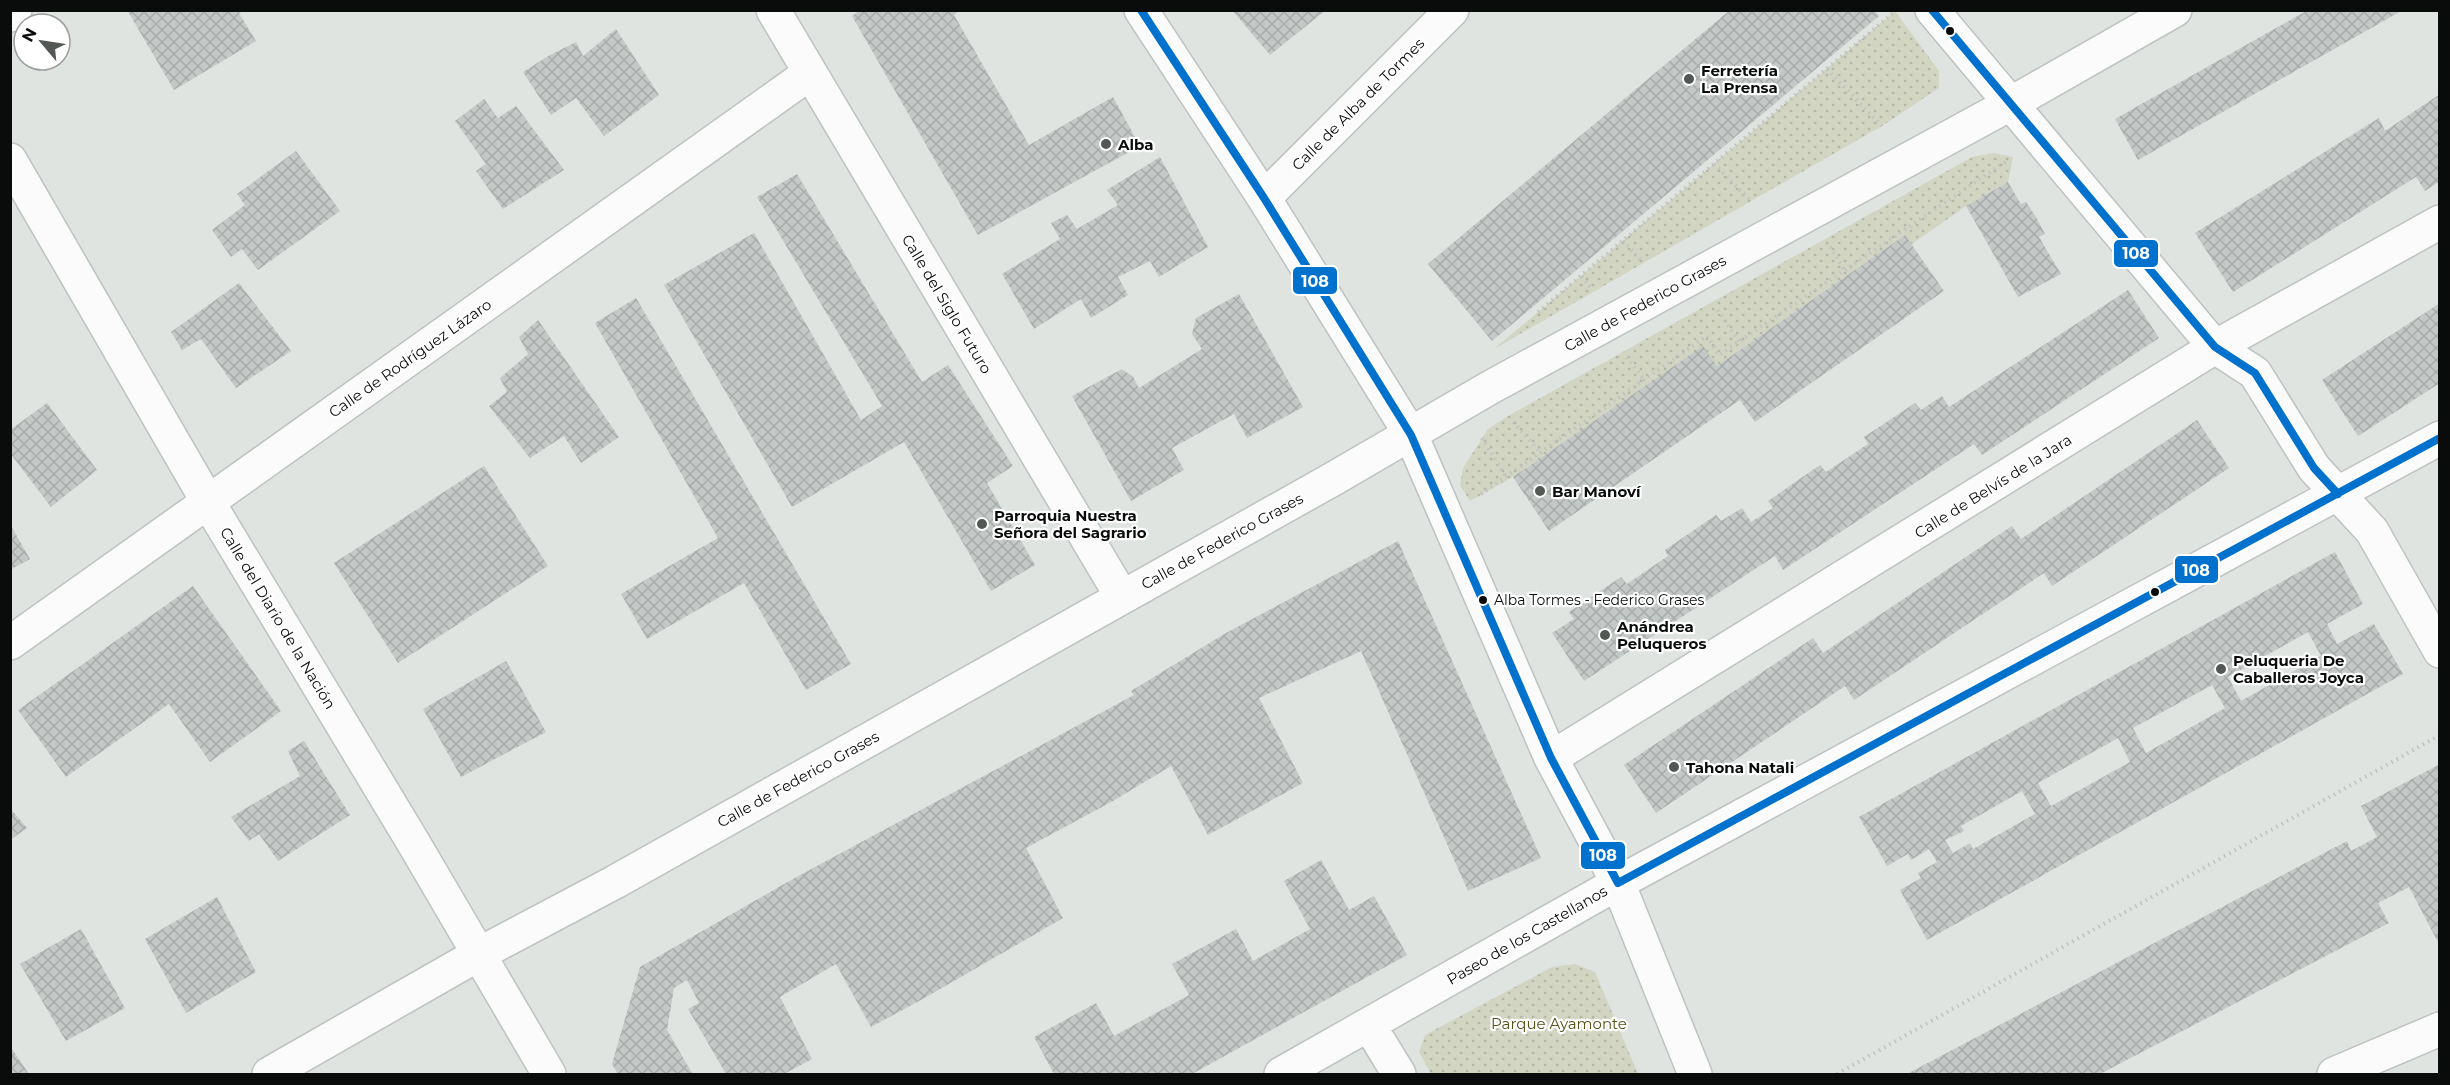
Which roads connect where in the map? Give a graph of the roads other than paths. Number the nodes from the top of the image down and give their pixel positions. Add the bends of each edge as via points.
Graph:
1 (15, 10) edge
2 (773, 10) edge
3 (1141, 10) edge
4 (1452, 10) edge
5 (1932, 10) edge
6 (2175, 10) edge
7 (10, 15) edge
8 (810, 73) junction
9 (2010, 104) junction
10 (10, 160) edge
11 (1264, 198) junction
12 (2439, 222) edge
13 (2215, 347) junction
14 (1411, 435) junction
15 (2439, 438) edge
16 (2338, 494) junction
17 (208, 502) junction
18 (1122, 597) junction
19 (10, 643) edge
20 (2439, 651) edge
21 (1551, 758) junction
22 (1618, 883) junction
23 (479, 954) junction
24 (1369, 1025) junction
25 (2439, 1029) edge
26 (269, 1074) edge
27 (549, 1074) edge
28 (1281, 1074) edge
29 (1399, 1074) edge
30 (1695, 1074) edge
31 (2334, 1074) edge

1 - 7 street
2 - 8 street, Calle del Siglo Futuro
3 - 11 street
4 - 11 street, Calle de Alba de Tormes
5 - 9 street
6 - 9 street, Calle de Federico Grases
8 - 17 street, Calle de Rodríguez Lázaro
8 - 18 street, Calle del Siglo Futuro
9 - 13 street
9 - 14 street, Calle de Federico Grases via 1491,387
10 - 17 street, Calle del Diario de la Nación
11 - 14 street
12 - 13 street, Calle de Belvís de la Jara
13 - 16 street via 2255,373 2314,468
13 - 21 street, Calle de Belvís de la Jara
14 - 18 street, Calle de Federico Grases
14 - 21 street
15 - 16 street, Paseo de los Castellanos
16 - 20 street via 2372,531
16 - 22 street, Paseo de los Castellanos
17 - 19 street, Calle de Rodríguez Lázaro
17 - 23 street, Calle del Diario de la Nación
18 - 23 street, Calle de Federico Grases via 615,882
21 - 22 street
22 - 24 street, Paseo de los Castellanos
22 - 30 street
23 - 26 street, Calle de Federico Grases
23 - 27 street, Calle del Diario de la Nación
24 - 28 street, Paseo de los Castellanos
24 - 29 street
25 - 31 street

